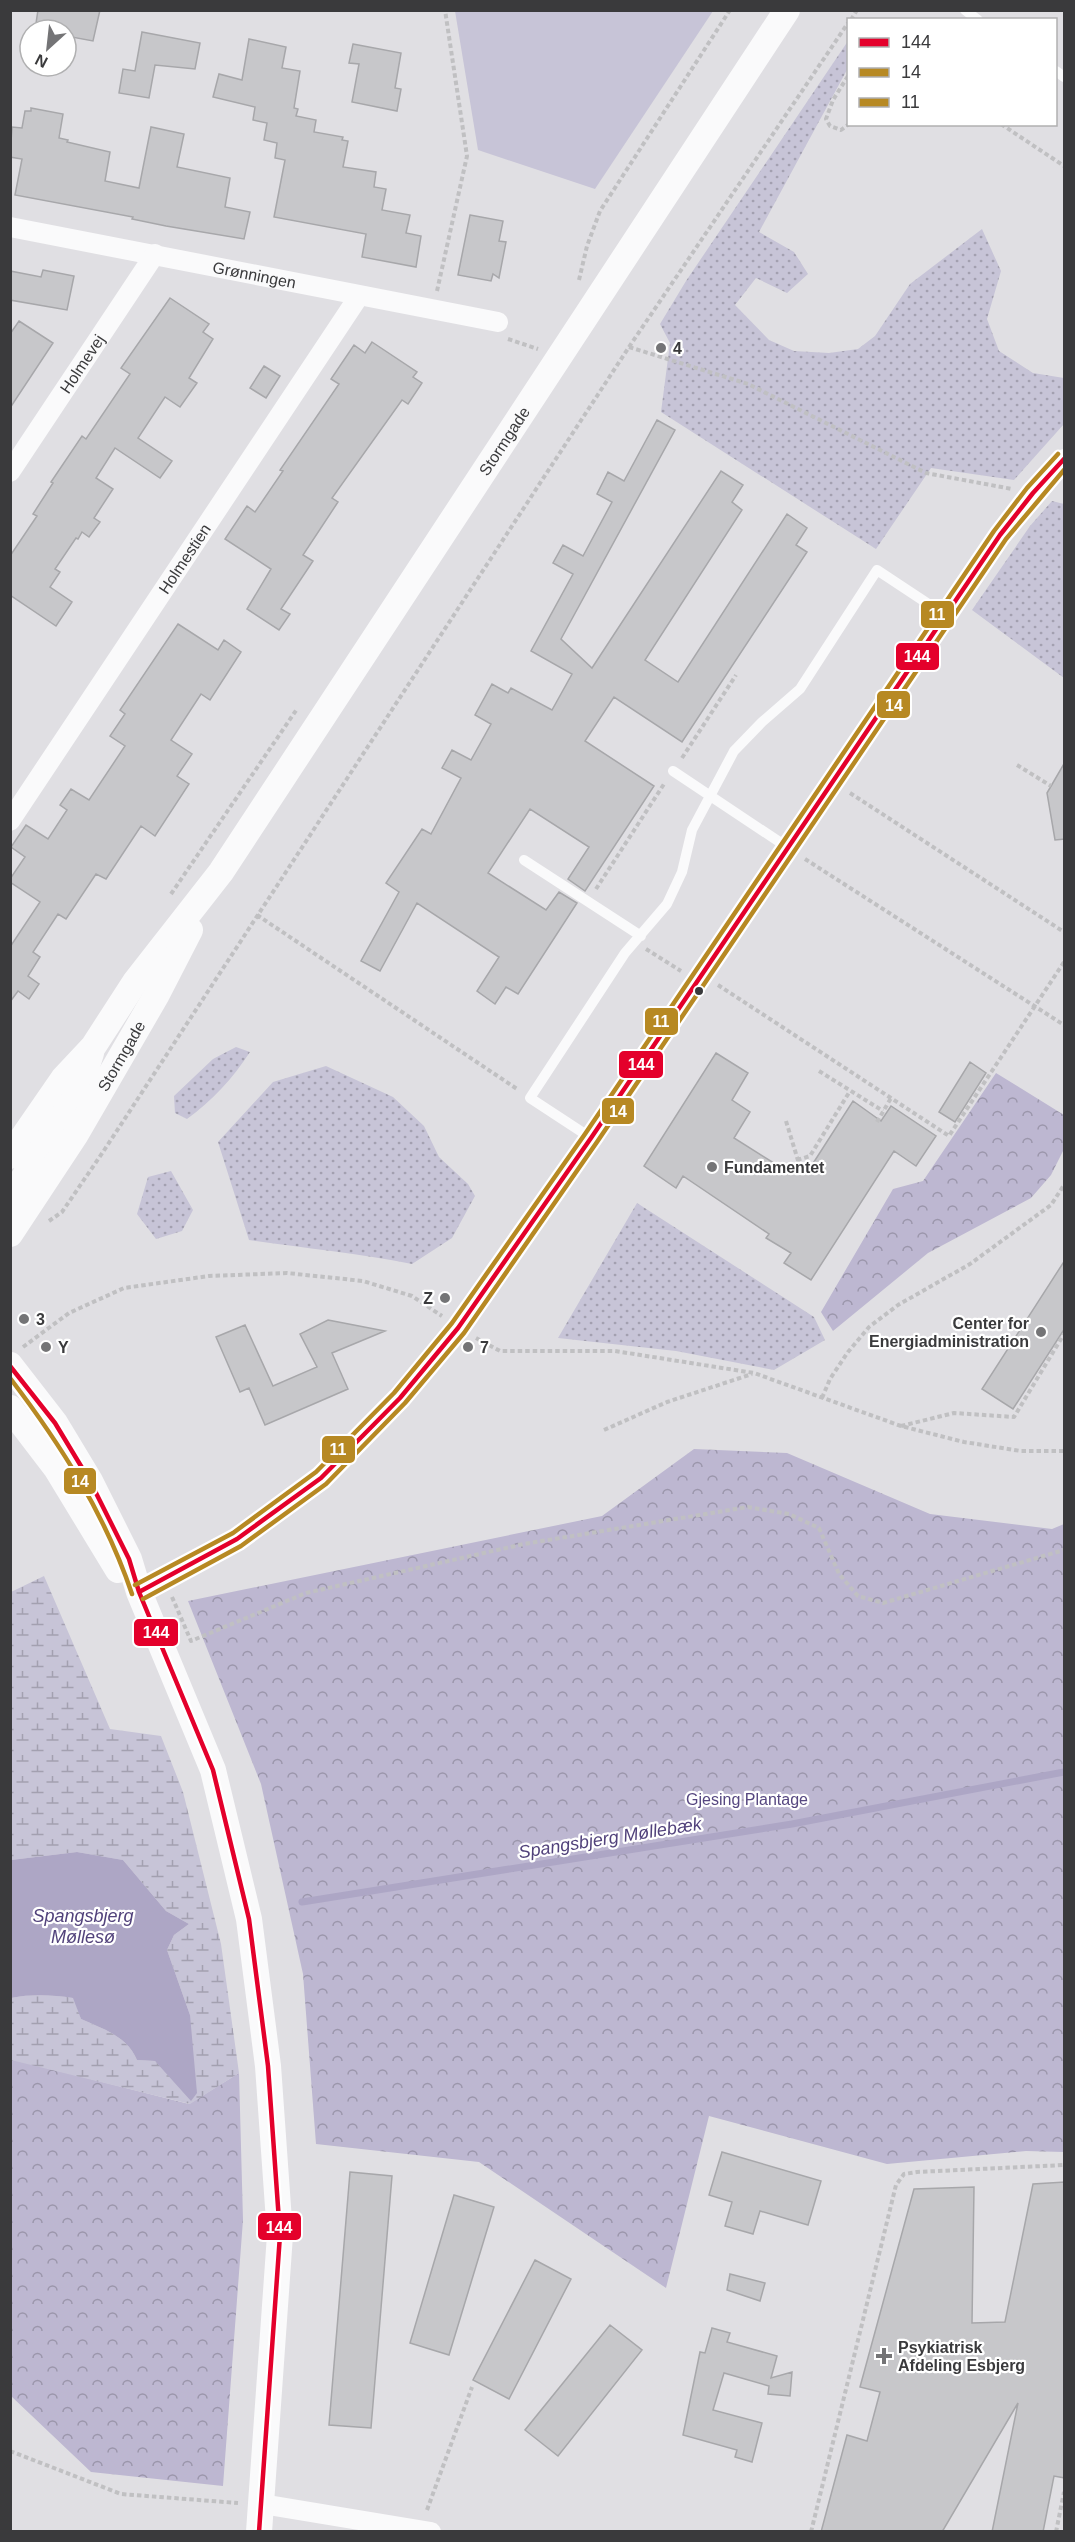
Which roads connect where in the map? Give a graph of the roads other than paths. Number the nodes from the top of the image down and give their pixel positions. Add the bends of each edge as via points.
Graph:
1 (787, 10) edge
2 (10, 227) edge
3 (155, 254) junction
4 (359, 296) junction
5 (498, 322) road end
6 (1062, 468) edge
7 (10, 472) edge
8 (945, 615) junction
9 (673, 771) road end
10 (709, 795) junction
11 (10, 821) edge
12 (787, 847) junction
13 (524, 860) dead end
14 (221, 872) junction
15 (638, 939) junction
16 (93, 1047) junction
17 (591, 1138) junction
18 (10, 1156) edge
19 (10, 1199) edge
20 (10, 1234) edge
21 (15, 1358) edge
22 (10, 1408) edge
23 (139, 1592) junction
24 (262, 2504) junction
25 (426, 2530) edge
26 (259, 2532) edge

1 - 14 street, Stormgade
2 - 3 street, Grønningen
3 - 4 street, Grønningen
3 - 7 street, Holmevej
4 - 5 street, Grønningen
4 - 11 street, Holmestien
6 - 8 street via 1033,493
8 - 10 lane via 877,570 800,689 734,751
8 - 12 street
9 - 10 lane
10 - 12 lane
10 - 15 lane via 692,830 682,872 667,904
12 - 17 street
13 - 15 lane
14 - 16 street, Stormgade via 135,982
14 - 20 street, Stormgade via 156,996 76,1134
15 - 17 lane via 530,1098
16 - 18 street, Stormgade via 63,1079
16 - 19 street via 79,1091
17 - 23 street via 459,1328 400,1398 321,1478 237,1539
21 - 23 street via 90,1481 129,1558
22 - 23 street via 56,1468 116,1568
23 - 24 street via 213,1770 249,1919 268,2066 280,2235
24 - 25 street
24 - 26 street

